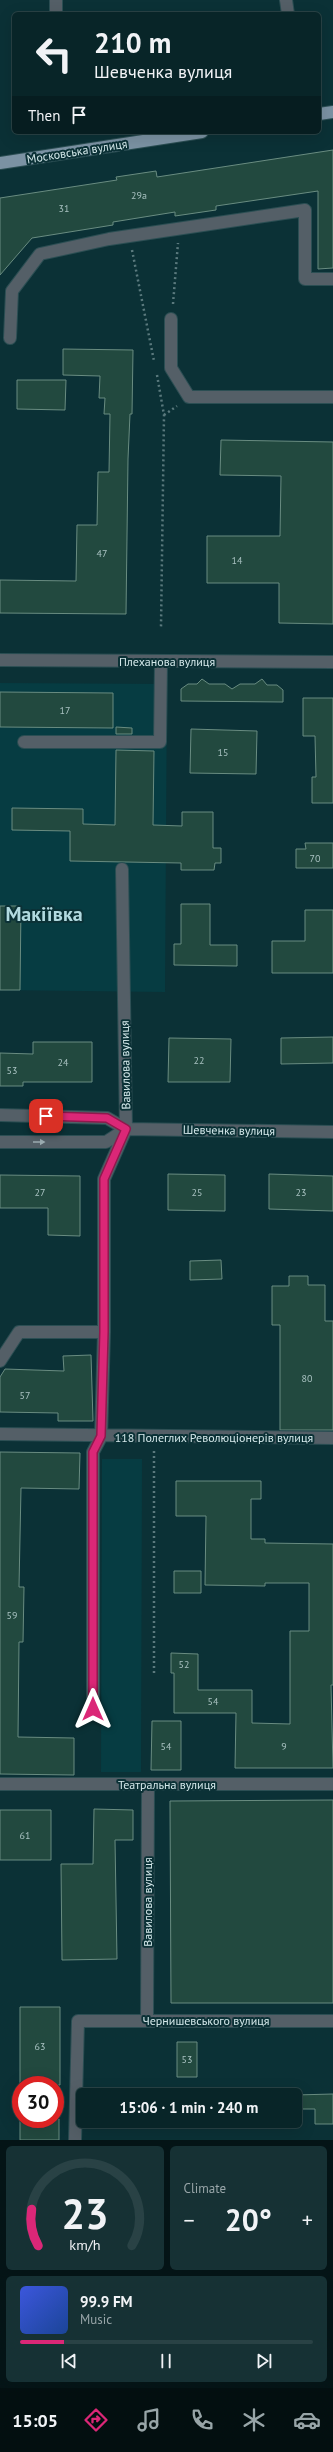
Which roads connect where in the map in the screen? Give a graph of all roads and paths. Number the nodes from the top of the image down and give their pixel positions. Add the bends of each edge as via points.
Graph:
1 (56, 0) edge
2 (286, 0) edge
3 (56, 12) edge
4 (288, 12) edge
5 (333, 112) edge
6 (321, 114) edge
7 (189, 134) edge
8 (0, 163) edge
9 (179, 228) junction
10 (129, 236) junction
11 (333, 279) edge
12 (172, 319) joint
13 (10, 338) dead end
14 (154, 362) dead end
15 (156, 370) dead end
16 (333, 398) edge
17 (161, 628) dead end
18 (0, 660) edge
19 (161, 661) junction
20 (333, 662) edge
21 (24, 742) dead end
22 (122, 869) dead end
23 (0, 1115) edge
24 (126, 1129) junction
25 (333, 1132) edge
26 (0, 1142) edge
27 (104, 1332) junction
28 (0, 1361) edge
29 (0, 1434) edge
30 (101, 1436) junction
31 (154, 1437) junction
32 (333, 1438) edge
33 (154, 1674) dead end
34 (93, 1709) dead end
35 (0, 1784) edge
36 (148, 1784) junction
37 (333, 1784) edge
38 (147, 2020) junction
39 (333, 2021) edge
40 (75, 2140) edge

1 - 3 street
2 - 4 street
5 - 6 main road
7 - 8 main road, Московська вулиця
9 - 10 street
9 - 11 street via 305,210 305,279
9 - 12 path
10 - 13 street via 40,254 12,291
10 - 14 path
12 - 16 street via 171,368 189,397
15 - 17 path via 164,416
18 - 19 street, Плеханова вулиця
19 - 20 street, Плеханова вулиця
19 - 21 street via 160,742
22 - 24 street, Вавилова вулиця
23 - 24 street, Шевченка вулиця via 107,1118
24 - 25 street, Шевченка вулиця
26 -> 24 street via 106,1142
24 - 27 street, Вавилова вулиця via 104,1179
27 - 28 street via 19,1332
27 - 30 street, Вавилова вулиця
29 - 30 street, 118 Полеглих Революціонерів вулиця
30 - 31 street, 118 Полеглих Революціонерів вулиця
30 - 34 street, Вавилова вулиця via 93,1452
31 - 32 street, 118 Полеглих Революціонерів вулиця
31 - 33 path
35 - 36 street, Театральна вулиця
36 - 37 street, Театральна вулиця
36 - 38 street, Вавилова вулиця
38 - 39 street, Чернишевського вулиця
38 - 40 street, Чернишевського вулиця via 78,2021

